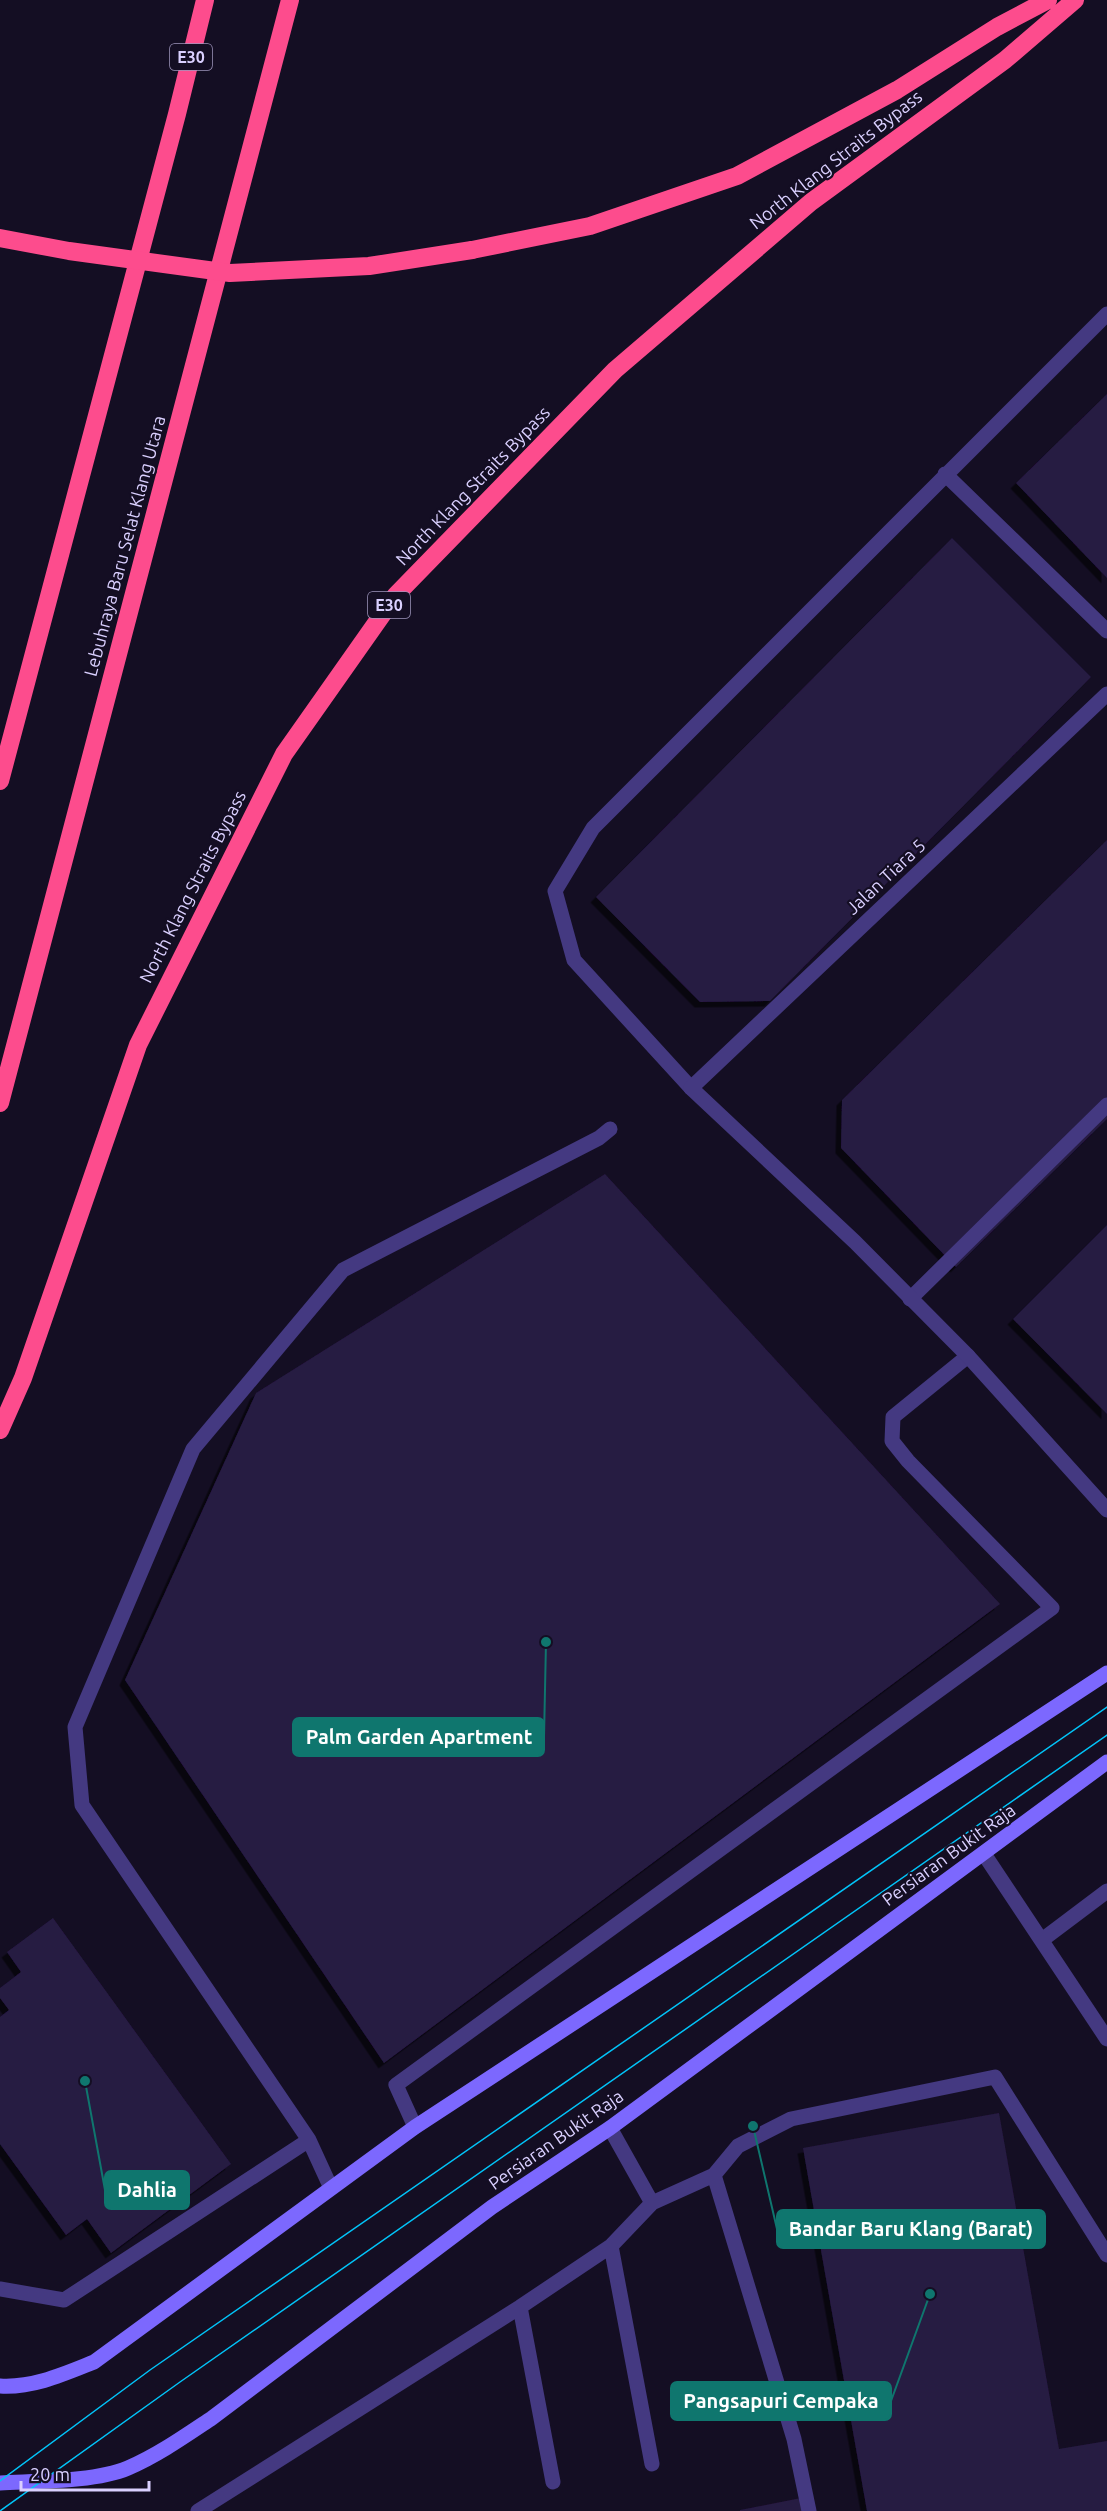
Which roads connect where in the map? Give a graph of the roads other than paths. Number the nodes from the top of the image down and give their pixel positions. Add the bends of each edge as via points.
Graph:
1 (205, 0) edge
2 (290, 0) edge
3 (1048, 0) edge
4 (1075, 0) edge
5 (0, 238) edge
6 (1107, 314) edge
7 (945, 474) junction
8 (1107, 631) edge
9 (1107, 694) edge
10 (0, 781) edge
11 (691, 1088) junction
12 (0, 1102) edge
13 (1107, 1106) edge
14 (610, 1129) dead end
15 (910, 1299) junction
16 (968, 1356) junction
17 (0, 1430) edge
18 (1107, 1510) edge
19 (1107, 1673) edge
20 (1107, 1762) edge
21 (984, 1854) junction
22 (1107, 1891) edge
23 (1042, 1940) junction
24 (1107, 2039) edge
25 (415, 2127) junction
26 (610, 2128) junction
27 (309, 2140) junction
28 (714, 2175) junction
29 (331, 2188) junction
30 (652, 2203) junction
31 (611, 2246) junction
32 (1107, 2255) edge
33 (0, 2289) edge
34 (520, 2307) junction
35 (0, 2386) edge
36 (652, 2464) dead end
37 (554, 2482) dead end
38 (0, 2483) edge
39 (198, 2511) edge
40 (809, 2511) edge

1 - 10 highway, E30
2 - 12 highway, Lebuhraya Baru Selat Klang Utara
3 - 5 highway, bridge via 897,90 737,176 590,226 369,266 230,273
4 - 17 highway, North Klang Straits Bypass / E30 via 1005,60 811,202 615,370 396,595 284,754 138,1045 23,1378
6 - 7 street
7 - 8 street
7 - 11 street via 592,828 555,891 574,960
9 - 11 street, Jalan Tiara 5
11 - 15 street
13 - 15 street
14 - 27 street via 343,1270 193,1449 75,1727 82,1805
15 - 16 street
16 - 18 street
16 - 25 street via 893,1417 892,1441 1052,1608 396,2085
19 - 25 main road
20 - 21 main road, Persiaran Bukit Raja
21 - 23 street
21 - 26 main road, Persiaran Bukit Raja
22 - 23 street
23 - 24 street
25 - 29 main road
26 - 30 street
26 - 38 main road, Persiaran Bukit Raja via 492,2207 212,2418 167,2447 127,2468 78,2479
27 - 29 street
27 - 33 street via 64,2300
28 - 30 street
28 - 32 street via 738,2146 791,2120 995,2077
28 - 40 street via 794,2439
29 - 35 main road via 94,2362 54,2378
30 - 31 street
31 - 34 street
31 - 36 street
34 - 37 street
34 - 39 street

